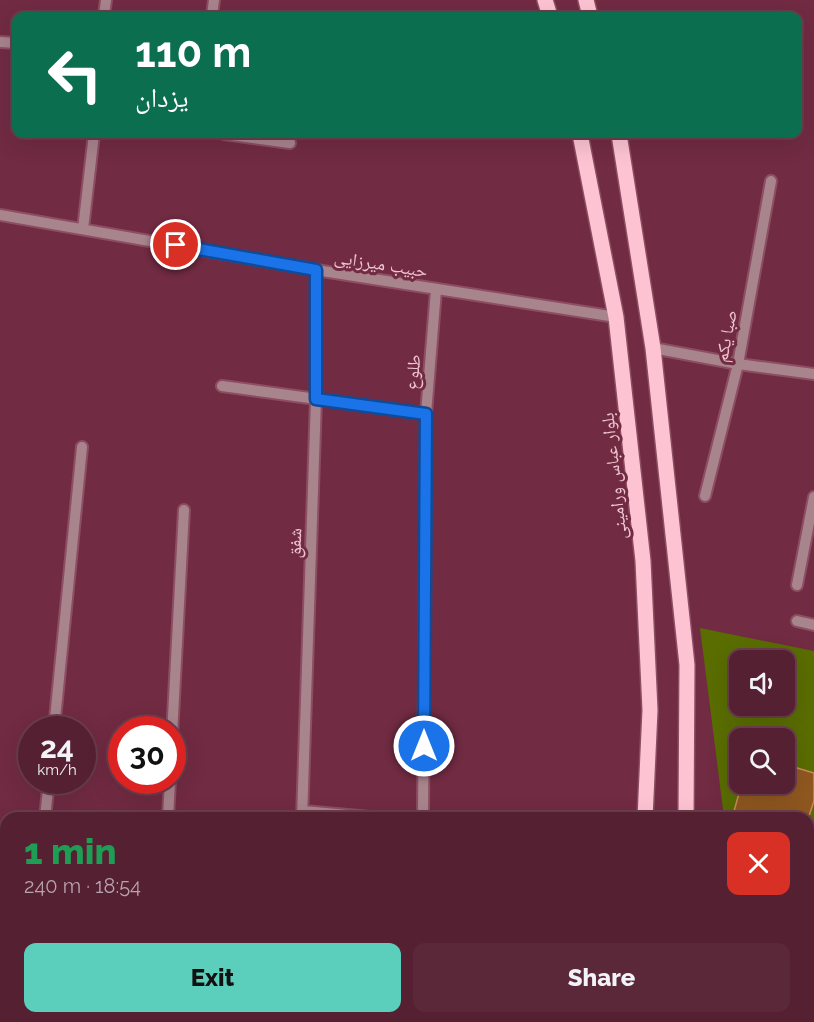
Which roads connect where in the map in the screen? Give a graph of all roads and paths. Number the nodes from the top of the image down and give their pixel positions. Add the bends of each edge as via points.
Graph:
1 (94, 138) edge
2 (250, 138) edge
3 (581, 138) edge
4 (620, 138) edge
5 (290, 144) dead end
6 (771, 181) dead end
7 (0, 215) edge
8 (83, 229) junction
9 (316, 270) junction
10 (436, 290) junction
11 (616, 317) junction
12 (652, 348) junction
13 (738, 364) junction
14 (814, 374) edge
15 (222, 386) dead end
16 (316, 399) junction
17 (426, 414) junction
18 (82, 447) dead end
19 (705, 496) dead end
20 (814, 497) edge
21 (184, 510) dead end
22 (797, 585) dead end
23 (797, 621) dead end
24 (814, 625) edge
25 (55, 716) edge
26 (173, 716) edge
27 (48, 794) edge
28 (169, 794) edge
29 (46, 812) edge
30 (168, 812) edge
31 (302, 812) edge
32 (423, 812) edge
33 (645, 812) edge
34 (686, 812) edge

1 - 8 street
2 - 5 street
3 - 11 main road, بلوار عباس ورامینی
4 - 12 main road
6 - 13 street, صبا یکم
7 - 8 street, حبیب میرزایی
8 - 9 street, حبیب میرزایی
9 - 10 street, حبیب میرزایی
9 - 16 street, شفق
10 - 11 street, حبیب میرزایی
10 - 17 street, طلوع
11 - 33 main road, بلوار عباس ورامینی via 643,561 650,710
12 - 13 street
12 - 34 main road via 687,665
13 - 14 street
13 - 19 street, صبا یکم
15 - 16 street
16 - 17 street
16 - 31 street, شفق
17 - 32 street, طلوع
18 - 25 street
20 - 22 street
21 - 26 street
23 - 24 street
27 - 29 street
28 - 30 street

